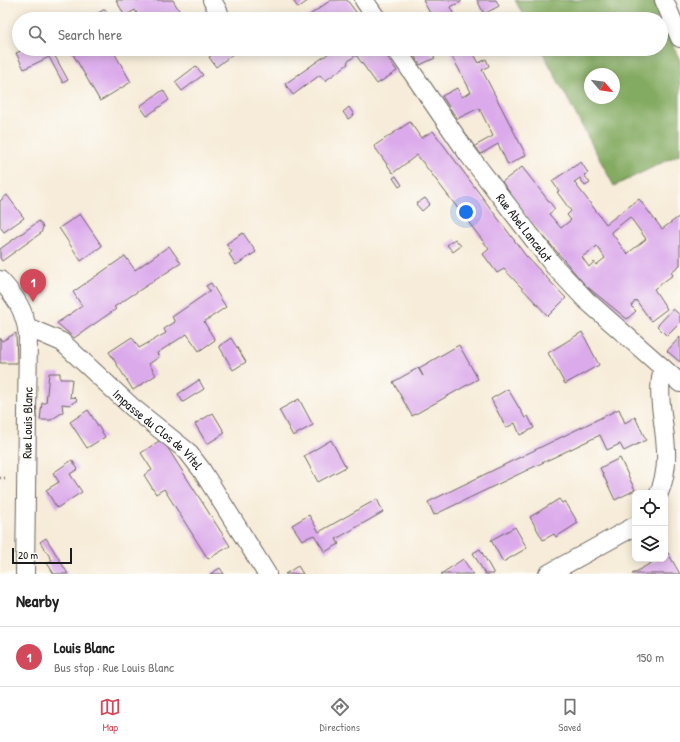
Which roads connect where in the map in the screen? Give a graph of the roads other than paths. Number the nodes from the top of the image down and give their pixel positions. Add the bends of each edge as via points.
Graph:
1 (364, 0) edge
2 (664, 0) edge
3 (372, 12) edge
4 (680, 38) edge
5 (401, 56) edge
6 (0, 280) edge
7 (27, 327) junction
8 (663, 368) junction
9 (680, 383) edge
10 (660, 490) edge
11 (632, 528) edge
12 (263, 567) edge
13 (25, 574) edge
14 (548, 574) edge

1 - 3 street
2 - 4 street
5 - 8 street, Rue Abel Lancelot via 468,154 544,255 581,296
6 - 7 street, Rue Louis Blanc via 20,304
7 - 12 street, Impasse du Clos de Vitel via 62,342 132,408 187,451
7 - 13 street, Rue Louis Blanc via 29,350
8 - 9 street, Rue Abel Lancelot
8 - 10 street via 660,388 667,457
11 - 14 street

